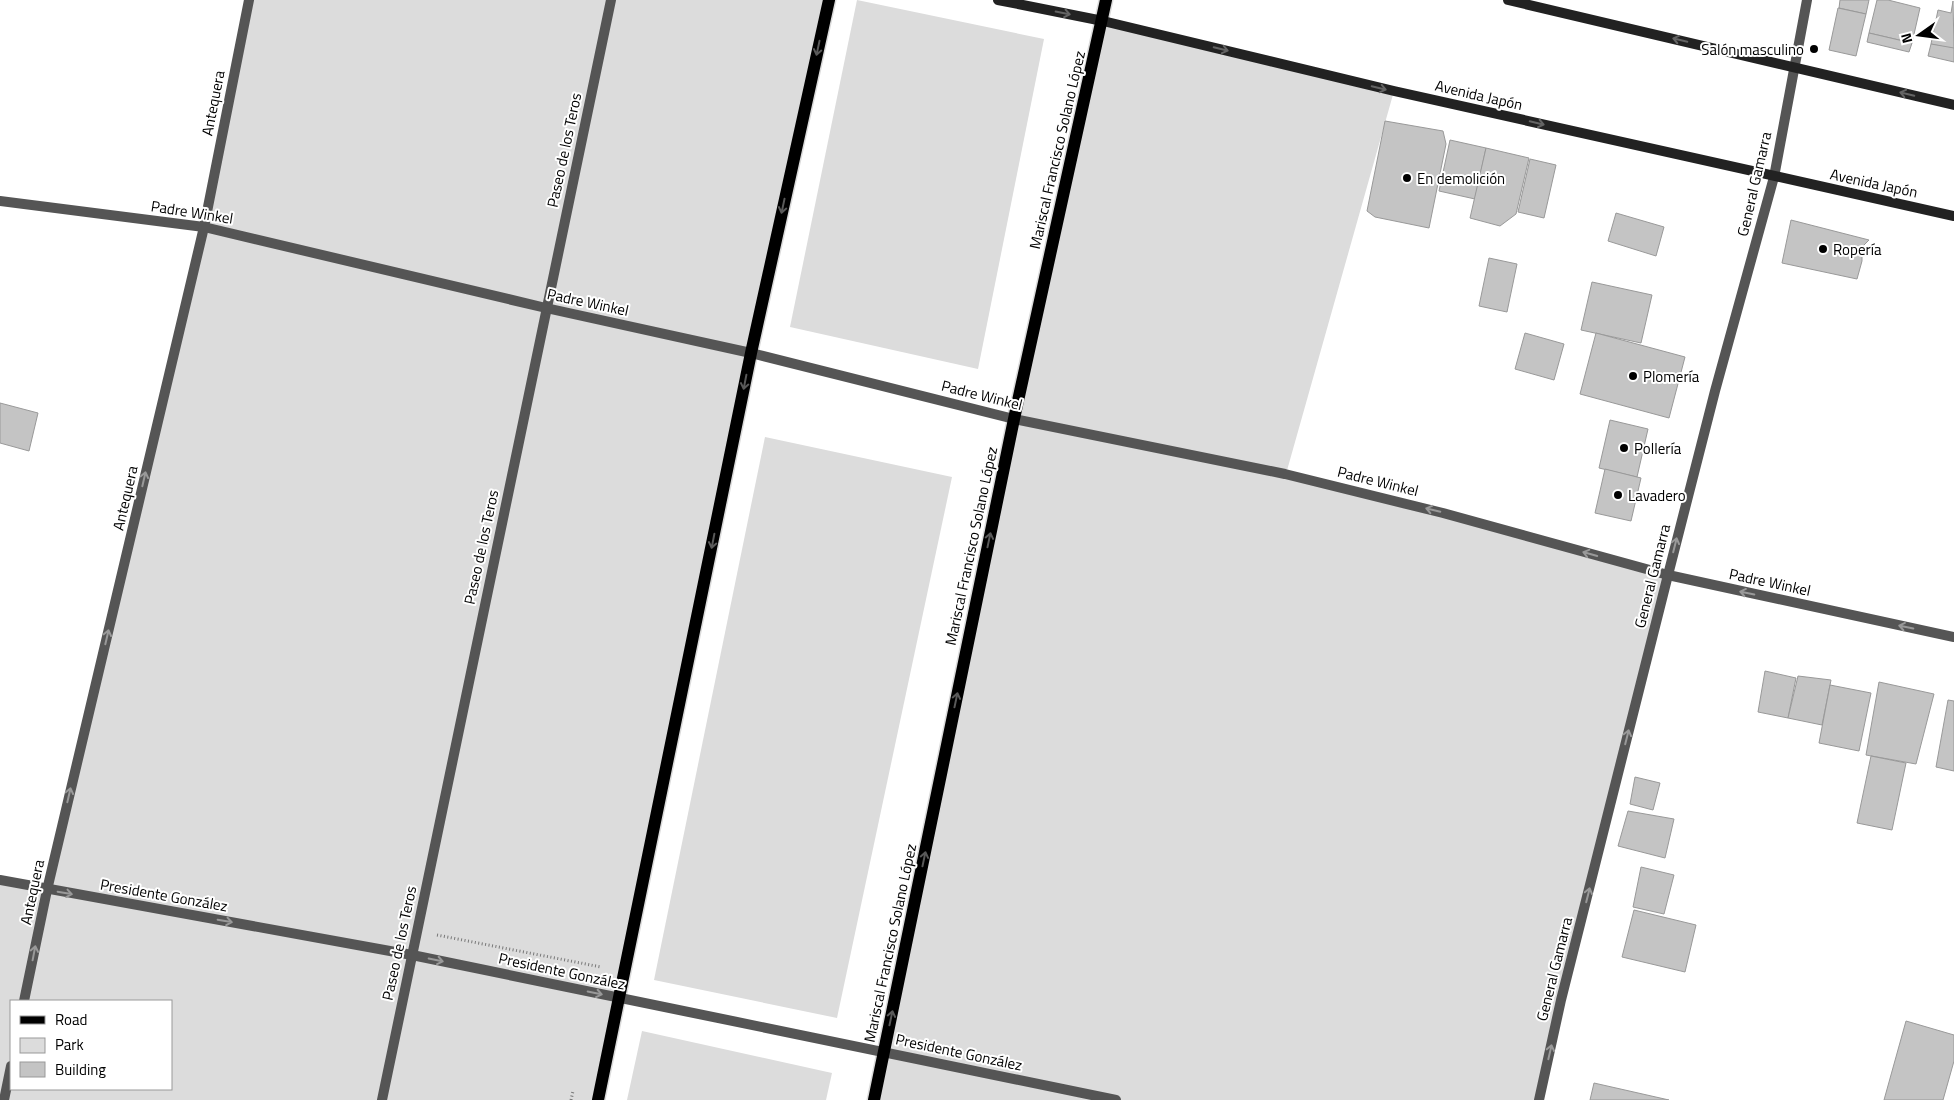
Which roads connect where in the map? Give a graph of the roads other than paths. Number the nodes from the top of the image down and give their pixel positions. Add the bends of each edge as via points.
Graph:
1 (249, 0) edge
2 (611, 0) edge
3 (829, 0) edge
4 (998, 0) edge
5 (1106, 0) edge
6 (1508, 0) edge
7 (1807, 0) edge
8 (1103, 21) junction
9 (1793, 66) junction
10 (1954, 105) edge
11 (1774, 177) junction
12 (0, 200) edge
13 (1954, 216) edge
14 (204, 227) junction
15 (546, 308) junction
16 (751, 353) junction
17 (1014, 419) junction
18 (1668, 576) junction
19 (1954, 637) edge
20 (0, 880) edge
21 (47, 890) junction
22 (412, 954) junction
23 (620, 998) junction
24 (24, 1000) edge
25 (884, 1052) junction
26 (10, 1071) edge
27 (4, 1100) edge
28 (382, 1100) edge
29 (598, 1100) edge
30 (874, 1100) edge
31 (1116, 1100) edge
32 (1539, 1100) edge

1 - 14 street, Antequera
2 - 15 street, Paseo de los Teros
3 -> 16 main road
4 -> 8 main road, Avenida Japón
5 - 8 main road, Mariscal Francisco Solano López
9 -> 6 main road
7 - 9 street, General Gamarra
8 -> 11 main road, Avenida Japón
8 - 17 main road, Mariscal Francisco Solano López
10 -> 9 main road
9 - 11 street, General Gamarra
11 - 13 main road, Avenida Japón
18 -> 11 street, General Gamarra
12 - 14 street, Padre Winkel
14 - 15 street, Padre Winkel
21 -> 14 street, Antequera
15 - 16 street, Padre Winkel
15 - 22 street, Paseo de los Teros
16 - 17 street, Padre Winkel
16 -> 23 main road
18 -> 17 street, Padre Winkel via 1443,513 1285,474
25 -> 17 main road, Mariscal Francisco Solano López
19 -> 18 street, Padre Winkel
32 -> 18 street, General Gamarra via 1561,1000
20 - 21 street, Presidente González
21 -> 22 street, Presidente González
24 -> 21 street, Antequera
22 -> 23 street, Presidente González
22 - 28 street, Paseo de los Teros
23 - 25 street, Presidente González
23 - 29 main road
25 - 30 main road, Mariscal Francisco Solano López
25 - 31 street, Presidente González
26 - 27 street

